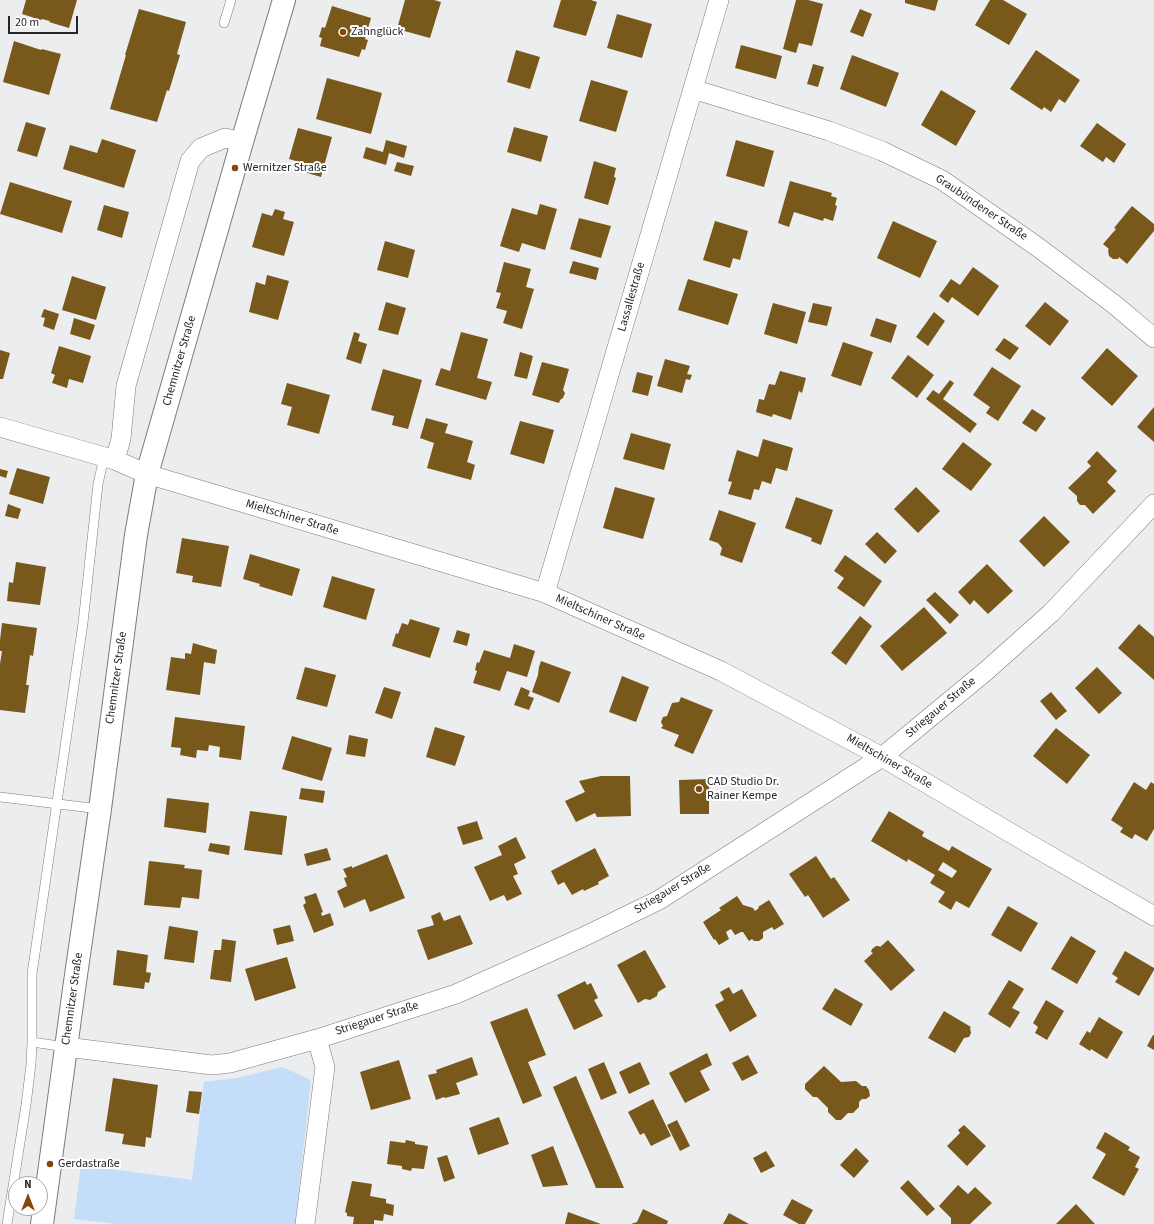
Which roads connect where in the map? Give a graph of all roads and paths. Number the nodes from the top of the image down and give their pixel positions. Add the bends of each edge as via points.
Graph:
1 (231, 0) edge
2 (284, 0) edge
3 (719, 0) edge
4 (224, 23) dead end
5 (693, 89) junction
6 (242, 142) junction
7 (1154, 338) edge
8 (0, 427) edge
9 (110, 459) junction
10 (148, 474) junction
11 (1154, 504) edge
12 (545, 593) junction
13 (882, 757) junction
14 (0, 797) edge
15 (57, 804) junction
16 (100, 809) junction
17 (1154, 916) edge
18 (317, 1039) junction
19 (32, 1042) junction
20 (66, 1047) junction
21 (7, 1224) edge
22 (42, 1224) edge
23 (305, 1224) edge

1 - 4 lane
2 - 6 main road, Chemnitzer Straße
3 - 5 street, Lassallestraße
5 - 7 street, Graubündener Straße via 829,131 882,151 942,180 1039,248
5 - 12 street, Lassallestraße
6 - 9 street via 225,138 201,148 190,161 126,386 121,439
6 - 10 main road, Chemnitzer Straße
8 - 9 street, Mieltschiner Straße
9 - 10 street, Mieltschiner Straße
9 - 15 lane via 98,484 83,623
10 - 12 street, Mieltschiner Straße
10 - 16 main road, Chemnitzer Straße via 136,535
11 - 13 street, Striegauer Straße via 1052,613
12 - 13 street, Mieltschiner Straße via 721,671
13 - 17 street, Mieltschiner Straße
13 - 18 street, Striegauer Straße via 659,900 456,994
14 - 15 lane
15 - 16 lane
15 - 19 lane via 32,974
16 - 20 main road, Chemnitzer Straße
18 - 20 street, Striegauer Straße via 230,1063 212,1065
18 - 23 street via 325,1067
19 - 20 lane
19 - 21 lane via 26,1105
20 - 22 main road, Chemnitzer Straße

